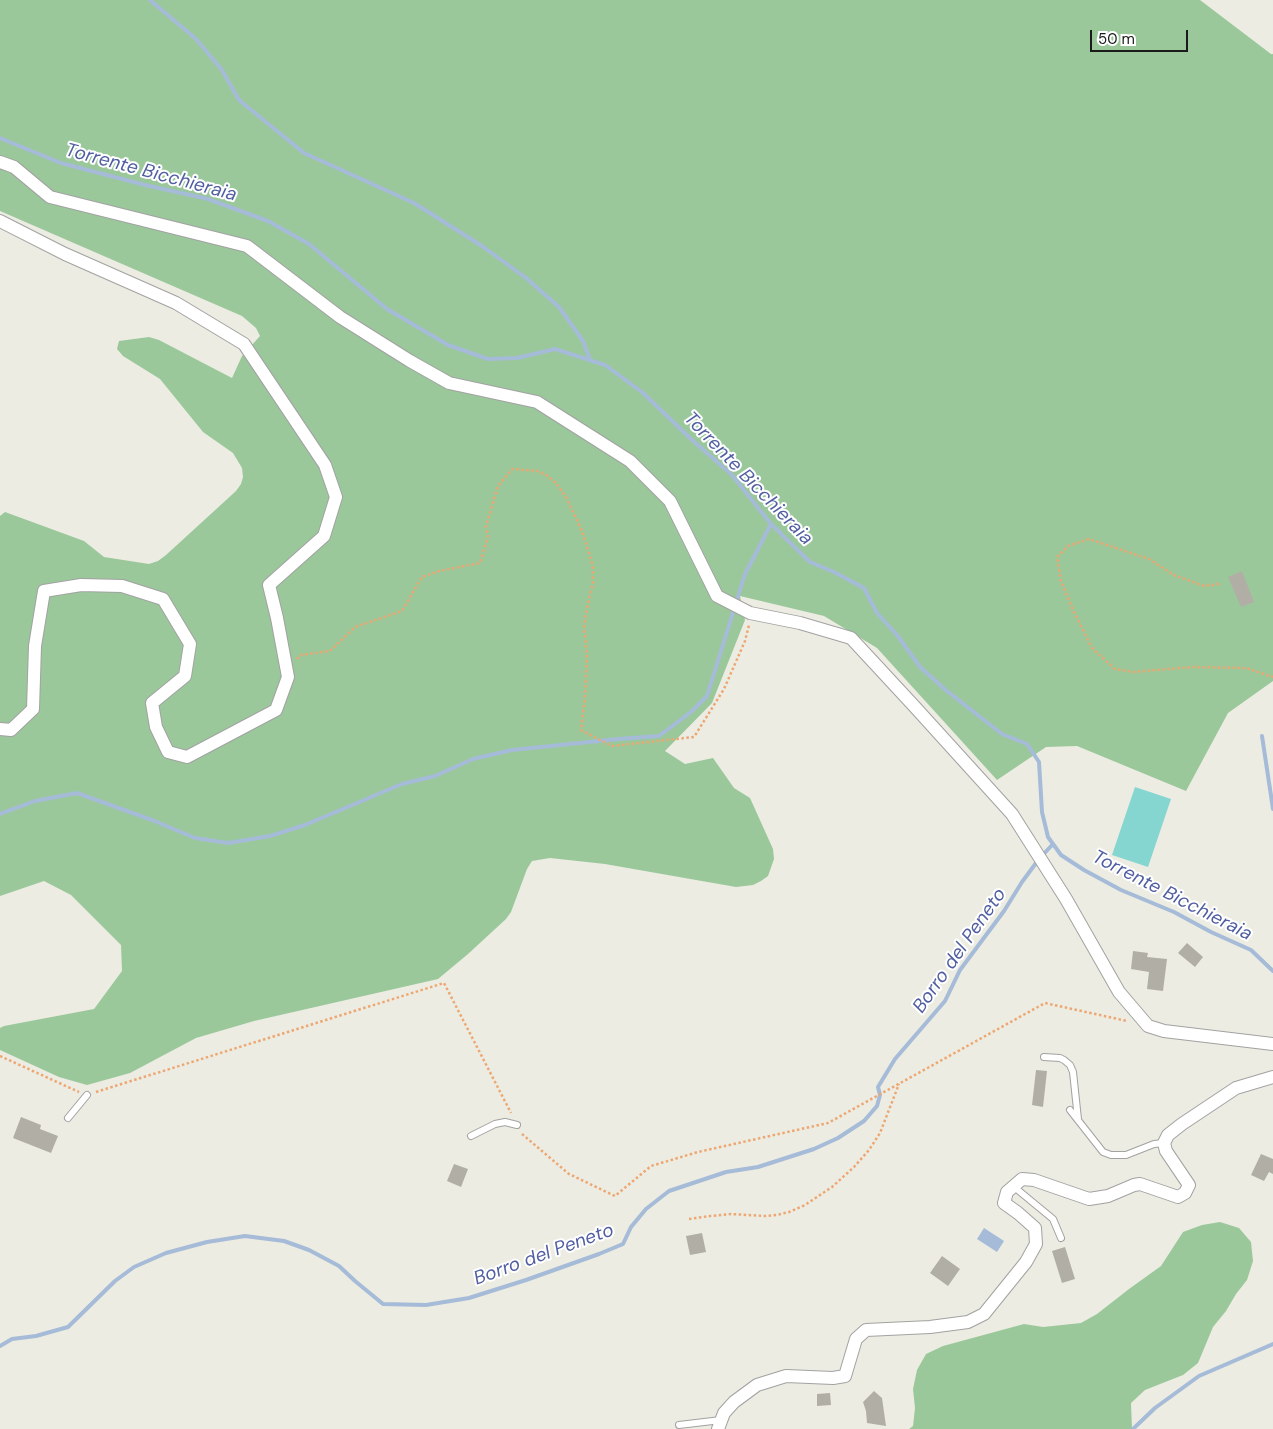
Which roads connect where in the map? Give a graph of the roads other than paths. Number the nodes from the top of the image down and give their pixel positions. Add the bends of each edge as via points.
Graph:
1 (0, 162) edge
2 (0, 221) edge
3 (0, 729) edge
4 (1273, 1044) edge
5 (1044, 1057) dead end
6 (1273, 1077) edge
7 (87, 1095) road end
8 (1070, 1110) dead end
9 (68, 1118) dead end
10 (1078, 1120) junction
11 (517, 1125) road end
12 (471, 1136) dead end
13 (1164, 1143) junction
14 (1014, 1186) junction
15 (1061, 1238) dead end
16 (679, 1425) dead end
17 (720, 1425) edge

1 - 4 street via 14,167 50,197 247,246 340,317 449,384 537,402 630,461 670,501 717,596 750,613 850,638 1012,814 1119,992 1148,1026 1164,1031
2 - 3 street via 64,254 176,303 244,344 325,465 336,497 324,536 269,585 288,677 276,710 187,758 168,752 156,727 152,703 185,676 190,644 163,599 122,586 81,585 44,591 35,646 33,709 11,730
5 - 10 lane via 1064,1060 1072,1068
6 - 13 street via 1236,1088 1182,1124 1168,1135
7 - 9 lane
8 - 10 lane
10 - 13 lane via 1103,1152 1111,1155 1126,1155
11 - 12 lane via 495,1124
13 - 14 street via 1189,1185 1178,1197 1140,1184 1089,1199 1034,1180 1022,1179
14 - 15 lane via 1053,1219
14 - 17 street via 1007,1192 1004,1203 1035,1228 1036,1244 1026,1262 984,1314 968,1322 930,1328 866,1330 856,1339 844,1376 786,1376 757,1385 724,1412
16 - 17 lane

